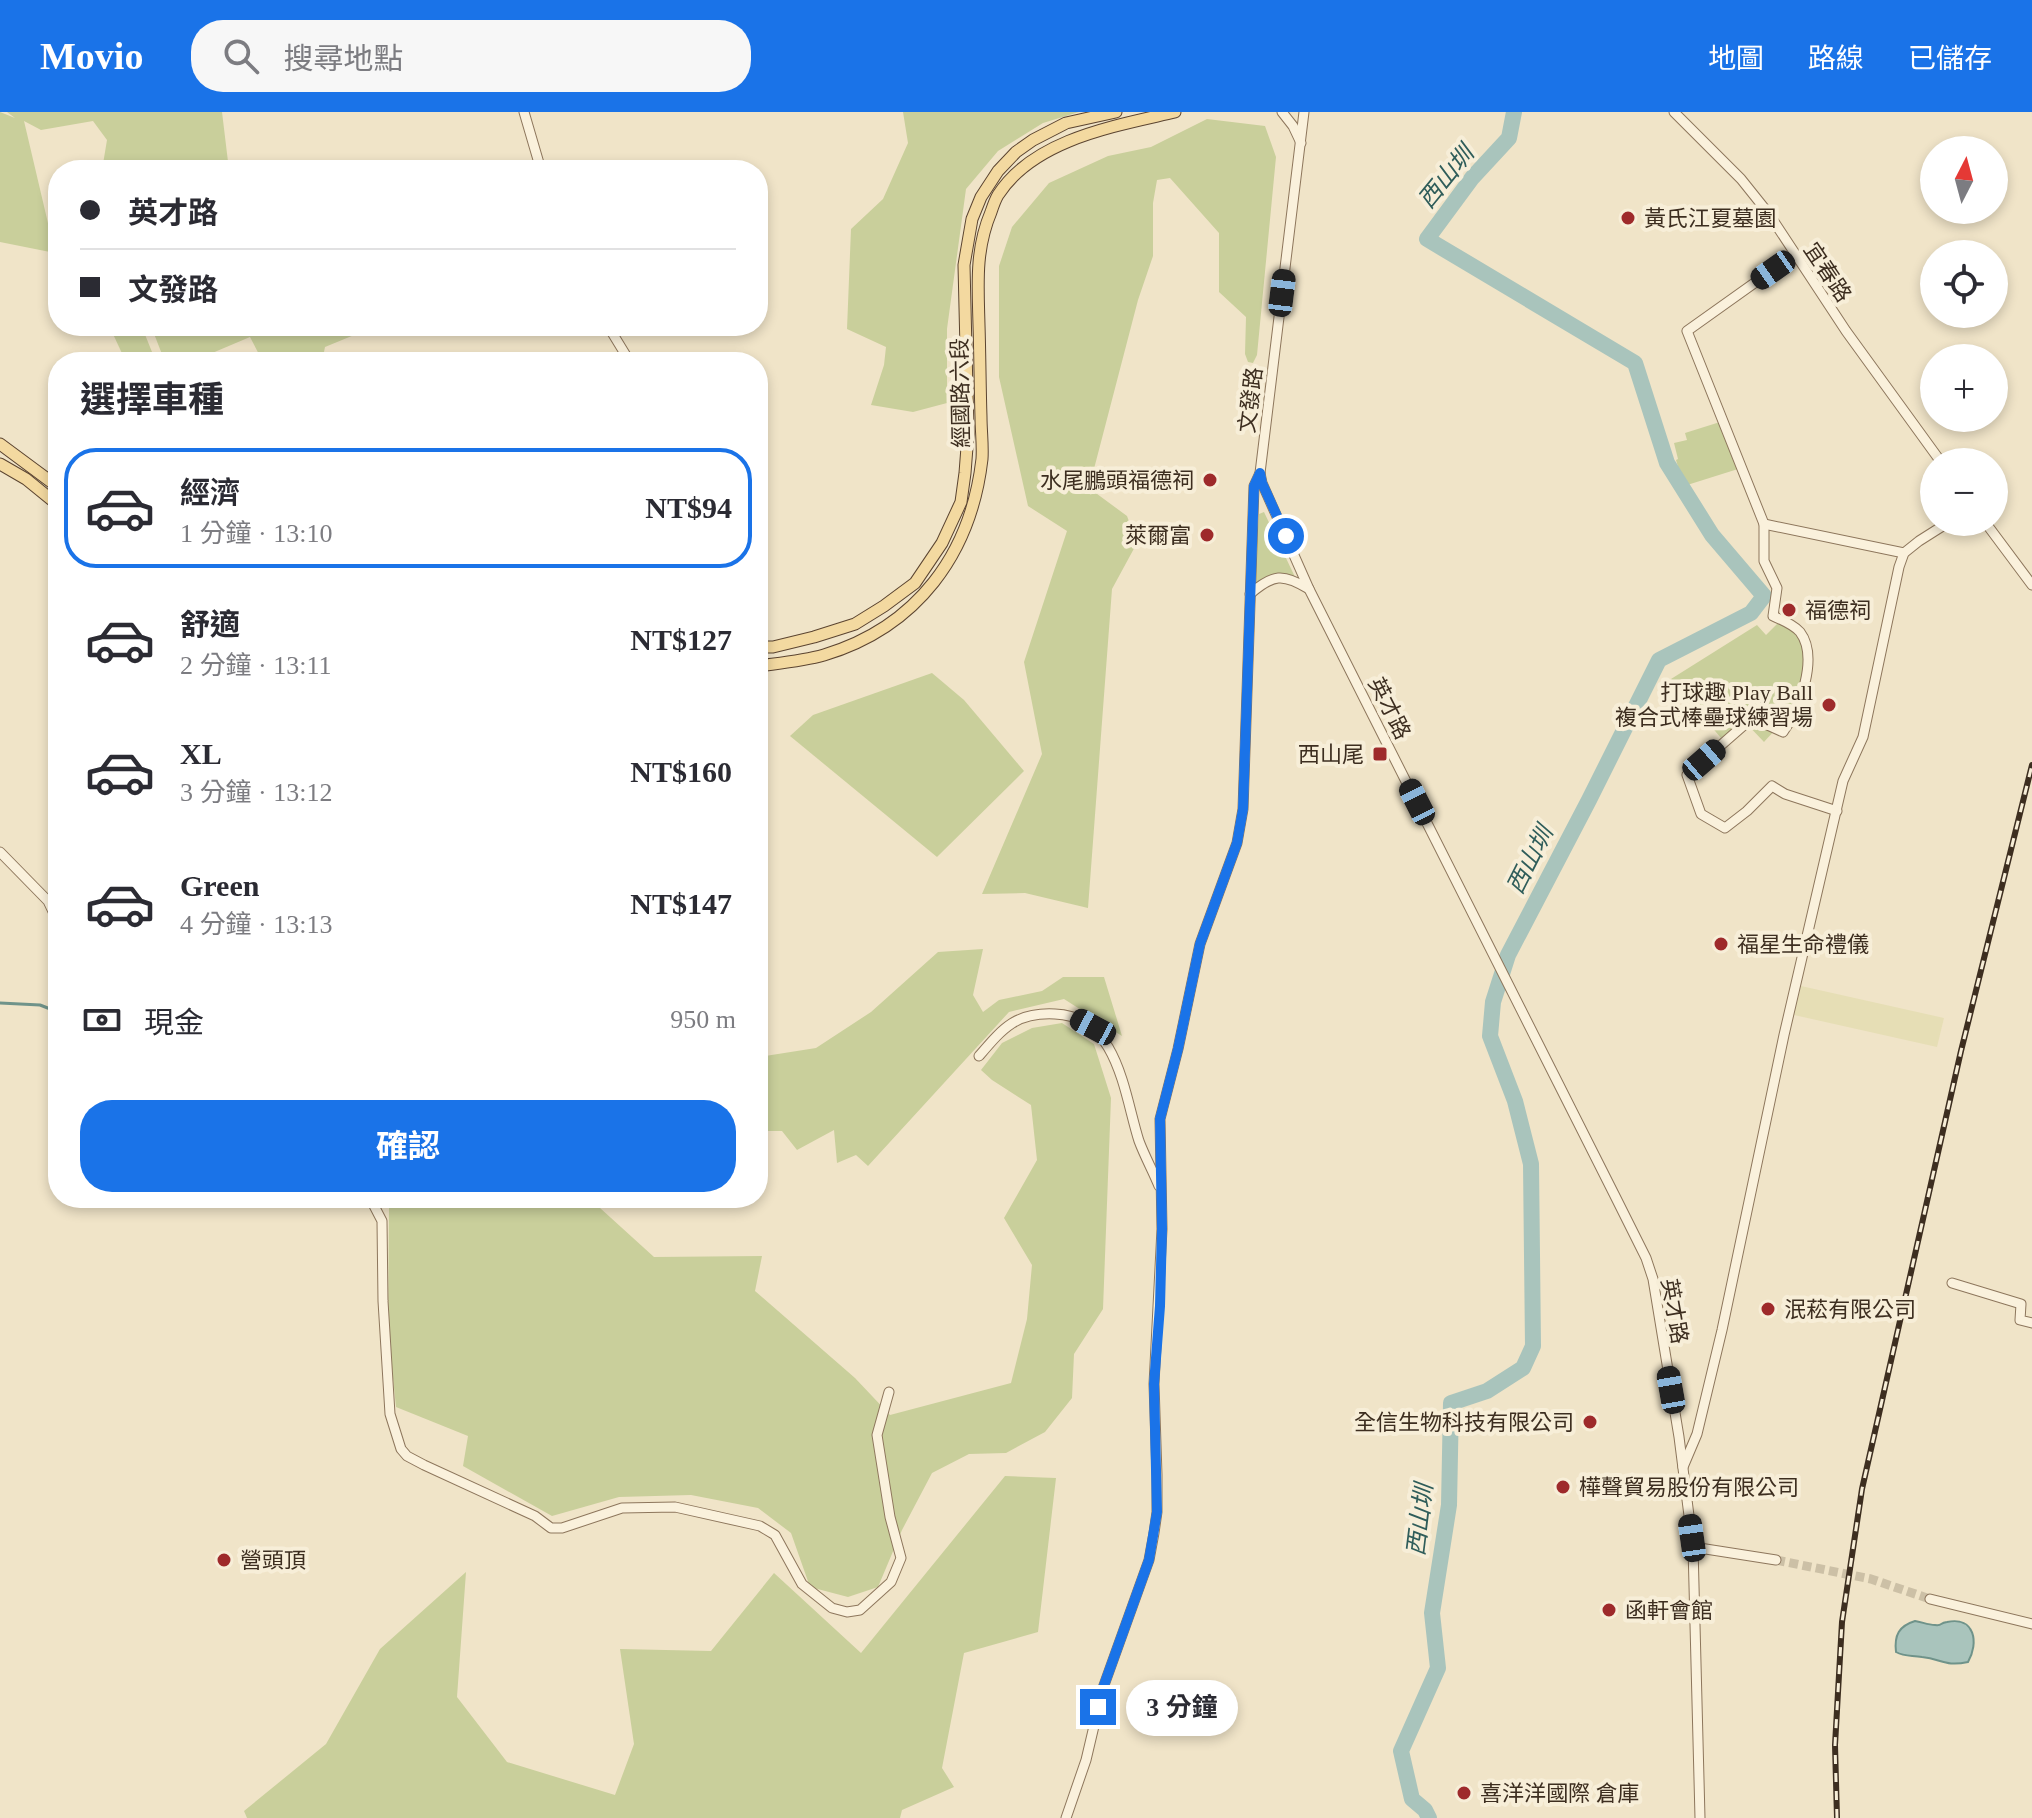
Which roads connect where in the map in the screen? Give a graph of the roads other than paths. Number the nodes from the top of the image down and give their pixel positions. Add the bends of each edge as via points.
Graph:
1 (524, 112) edge
2 (1116, 112) edge
3 (1175, 112) edge
4 (1282, 112) edge
5 (1304, 112) edge
6 (1674, 112) edge
7 (1060, 127) junction
8 (1068, 140) junction
9 (1301, 143) junction
10 (538, 160) edge
11 (1795, 254) junction
12 (0, 444) edge
13 (1931, 448) edge
14 (0, 464) edge
15 (1260, 473) junction
16 (48, 480) edge
17 (48, 495) edge
18 (1764, 524) junction
19 (1927, 536) edge
20 (1995, 536) edge
21 (1904, 553) junction
22 (2032, 585) edge
23 (1309, 589) junction
24 (1250, 594) junction
25 (768, 647) edge
26 (768, 664) edge
27 (1837, 811) junction
28 (0, 852) edge
29 (48, 901) edge
30 (979, 1056) dead end
31 (1163, 1193) junction
32 (375, 1208) edge
33 (1952, 1283) dead end
34 (2032, 1323) edge
35 (889, 1392) dead end
36 (1683, 1469) junction
37 (1693, 1547) junction
38 (1776, 1560) tunnel mouth
39 (1930, 1599) tunnel mouth
40 (2032, 1624) edge
41 (1066, 1818) edge
42 (1700, 1818) edge

1 - 10 street
2 - 7 main road, 經國路六段
3 - 8 main road, 經國路六段
4 - 9 street
5 - 9 street, 文發路
6 - 11 street, 宜春路 via 1741,179
7 - 8 main road
7 - 25 main road, 經國路六段 via 1016,152 998,171 972,219 964,265 965,473 961,502 942,543 915,583 855,624
8 - 26 main road, 經國路六段 via 1026,165 997,195 980,242 982,458 970,512 949,562 925,596 862,639 822,656
9 - 15 street, 文發路
11 - 13 street, 宜春路
11 - 18 street via 1687,331
12 - 16 main road
14 - 17 main road
15 - 23 street, 英才路
15 - 24 street, 文發路 via 1254,486
18 - 21 street
18 - 27 street via 1764,561 1777,588 1773,616 1805,640 1803,690 1783,732 1752,718 1687,775 1701,814 1725,828 1772,786
19 - 21 street
20 - 22 street
21 - 27 street via 1863,737 1843,781
23 - 24 street via 1282,577
23 - 36 street, 英才路 via 1646,1258
24 - 31 street, 文發路 via 1243,809 1237,843 1200,944 1160,1119
27 - 36 street via 1715,1360
28 - 29 street
30 - 31 street via 1002,1030 1038,1013 1069,1014 1093,1027 1110,1048 1140,1143
31 - 41 street, 文發路 via 1154,1533
32 - 35 street via 382,1221 390,1414 401,1449 551,1528 622,1508 675,1507 760,1526 775,1535 802,1584 832,1608 860,1610 891,1582 901,1558 877,1435
33 - 34 street via 2021,1304 2020,1320
36 - 37 street, 英才路
37 - 38 street
37 - 42 street, 英才路
39 - 40 street

